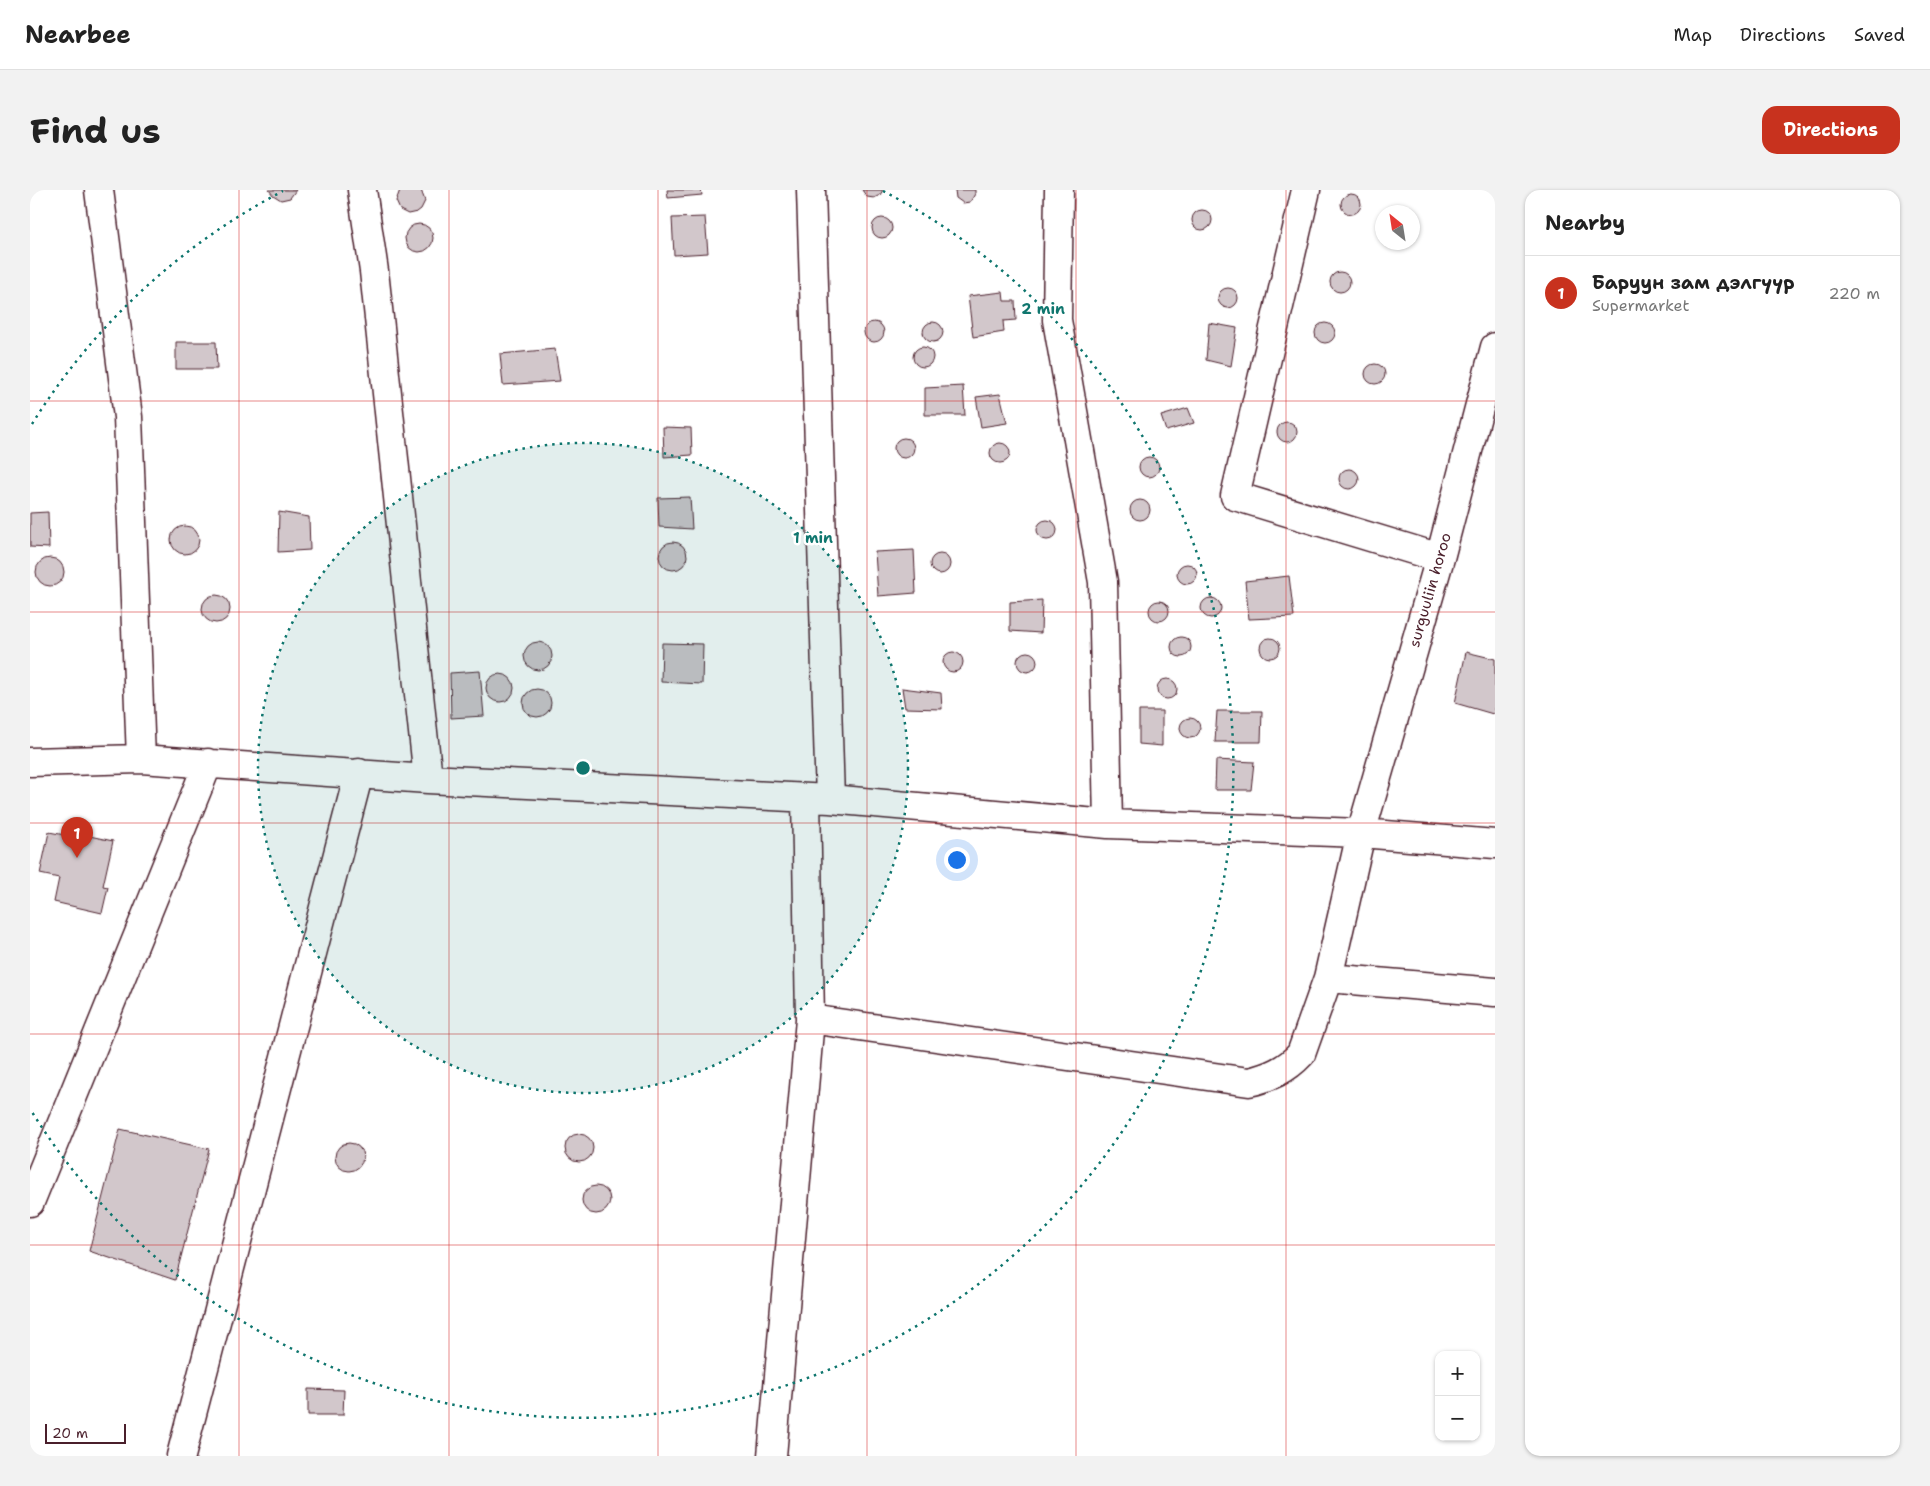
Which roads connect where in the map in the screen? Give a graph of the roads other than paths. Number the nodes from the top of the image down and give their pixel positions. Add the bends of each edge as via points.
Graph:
1 (99, 190) edge
2 (362, 190) edge
3 (811, 190) edge
4 (1059, 190) edge
5 (1306, 190) edge
6 (1495, 347) edge
7 (1440, 558) junction
8 (141, 759) junction
9 (30, 762) edge
10 (208, 763) junction
11 (359, 774) junction
12 (428, 779) junction
13 (818, 798) junction
14 (1108, 824) junction
15 (1361, 833) junction
16 (1495, 844) edge
17 (1328, 978) junction
18 (1495, 992) edge
19 (810, 1019) junction
20 (30, 1202) edge
21 (181, 1456) edge
22 (772, 1456) edge

1 - 8 street via 128,417
2 - 12 street via 375,280
3 - 13 street
4 - 14 street via 1057,320 1103,582
5 - 7 street via 1235,496
6 - 7 street, surguuliin horoo
7 - 15 street, surguuliin horoo
8 - 9 street
8 - 10 street
10 - 11 street
10 - 20 street
11 - 12 street
11 - 21 street
12 - 13 street
13 - 14 street
13 - 19 street
14 - 15 street
15 - 16 street
15 - 17 street, surguuliin horoo
17 - 18 street
17 - 19 street, surguuliin horoo via 1301,1054 1274,1075 1249,1082
19 - 22 street

